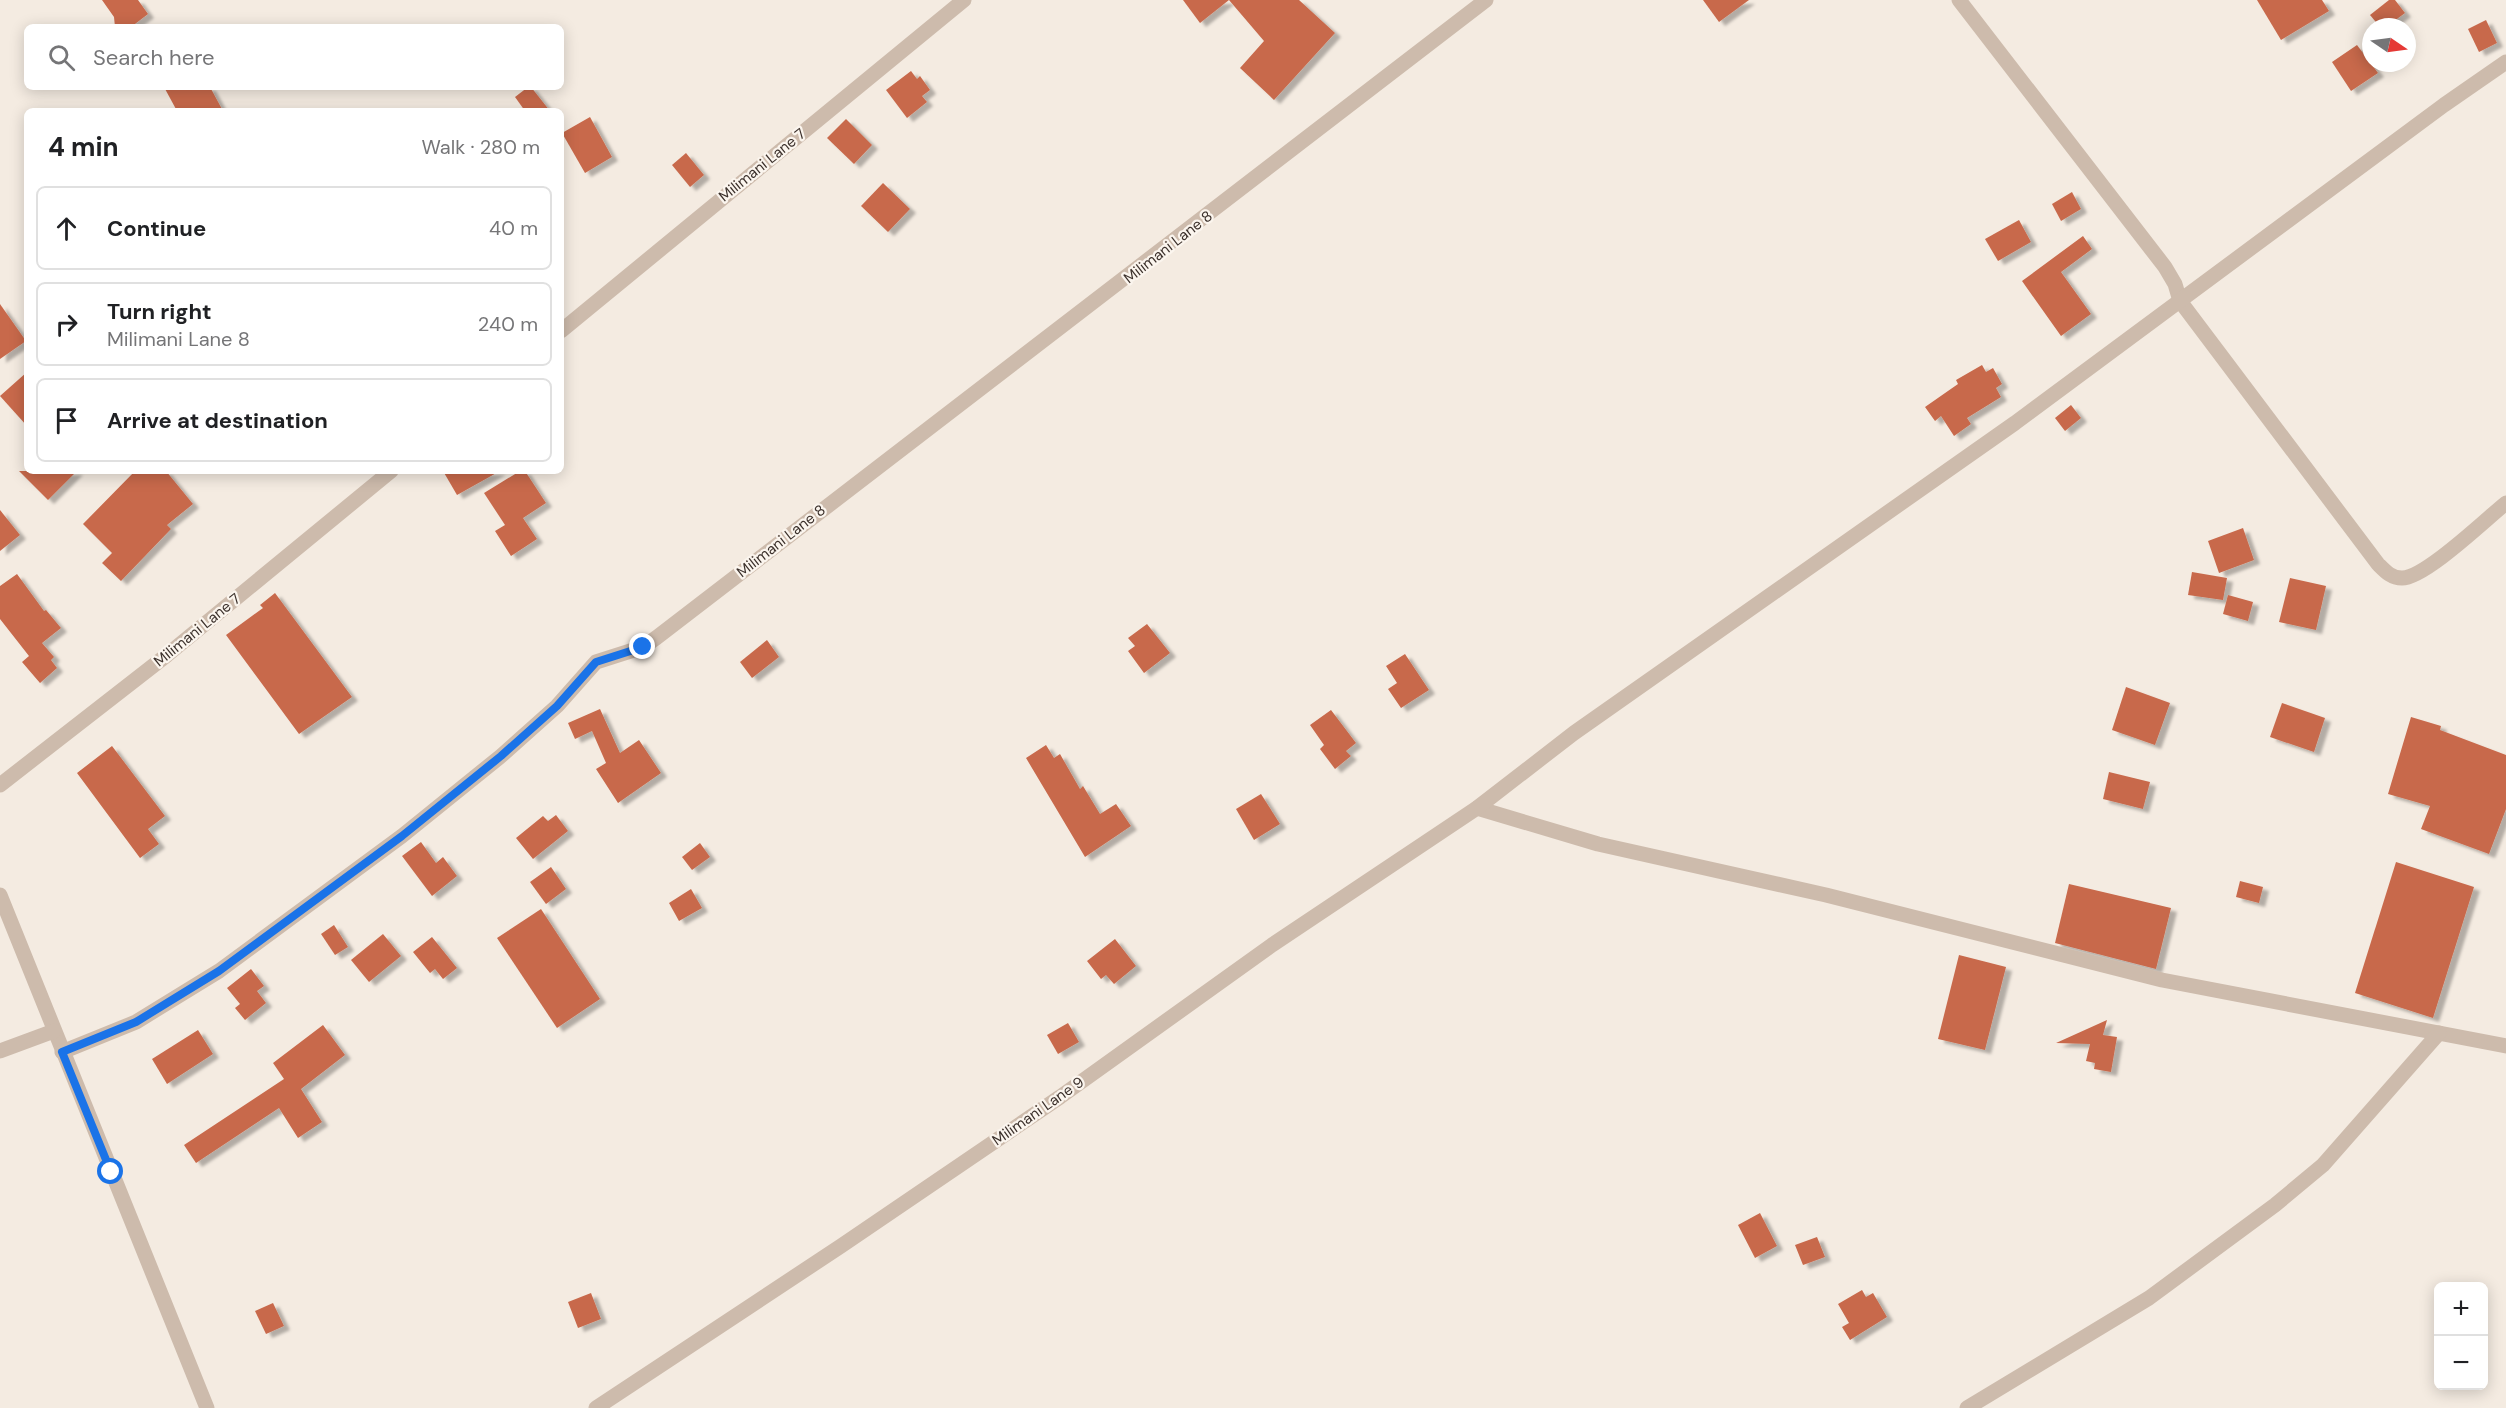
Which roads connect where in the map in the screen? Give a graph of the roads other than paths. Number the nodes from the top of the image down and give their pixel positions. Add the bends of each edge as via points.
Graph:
1 (964, 0) edge
2 (1486, 0) edge
3 (1959, 0) edge
4 (2506, 62) edge
5 (2180, 301) junction
6 (564, 329) edge
7 (387, 474) edge
8 (2506, 503) edge
9 (0, 785) edge
10 (1477, 808) junction
11 (0, 895) edge
12 (54, 1031) junction
13 (2439, 1033) junction
14 (2506, 1046) edge
15 (0, 1051) edge
16 (62, 1052) junction
17 (207, 1408) edge
18 (596, 1408) edge
19 (1967, 1408) edge

1 - 6 street, Milimani Lane 7
2 - 16 street, Milimani Lane 8 via 656,638 643,647 596,662 557,706 501,756 304,909 219,971 136,1022
3 - 5 street via 2165,267
4 - 5 street, Milimani Lane 9
5 - 8 street via 2389,574 2402,578 2423,571
5 - 10 street, Milimani Lane 9 via 2015,423 1574,733
7 - 9 street, Milimani Lane 7 via 167,655
10 - 13 street via 1598,844 1826,895 2162,980
10 - 18 street, Milimani Lane 9 via 1272,945 870,1227
11 - 12 street
12 - 15 street
12 - 16 street
13 - 14 street
13 - 19 street via 2322,1165 2275,1205 2149,1298
16 - 17 street

